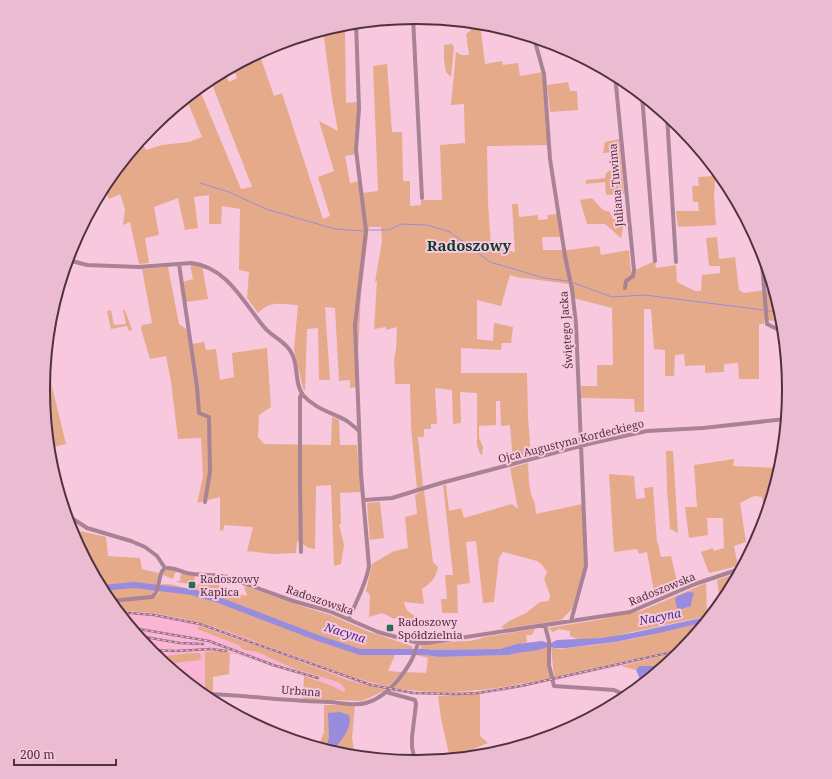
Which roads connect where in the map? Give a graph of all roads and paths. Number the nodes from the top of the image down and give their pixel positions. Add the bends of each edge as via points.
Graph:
1 (413, 24) edge
2 (356, 29) edge
3 (536, 44) edge
4 (616, 84) edge
5 (643, 103) edge
6 (668, 125) edge
7 (422, 198) dead end
8 (655, 261) dead end
9 (74, 262) edge
10 (676, 262) dead end
11 (179, 264) junction
12 (763, 275) edge
13 (625, 288) dead end
14 (776, 328) edge
15 (302, 393) junction
16 (780, 421) edge
17 (359, 431) junction
18 (580, 447) junction
19 (364, 500) junction
20 (205, 502) dead end
21 (75, 521) edge
22 (301, 552) dead end
23 (165, 568) junction
24 (733, 571) edge
25 (117, 600) edge
26 (350, 619) junction
27 (571, 622) junction
28 (545, 626) junction
29 (418, 643) junction
30 (386, 692) junction
31 (619, 693) edge
32 (215, 694) edge
33 (414, 755) edge

1 - 7 street
2 - 17 street via 356,150 366,231 355,325
3 - 18 street, Świętego Jacka via 544,74 550,159 573,294
4 - 13 street, Juliana Tuwima via 634,270 633,276 626,281
5 - 8 street
6 - 10 street
9 - 11 street via 87,265 139,267
11 - 15 street via 206,266 229,282 264,327 290,350
11 - 20 street via 199,413 209,417 210,471
12 - 14 street via 767,324
15 - 17 street via 315,406 348,422
15 - 22 street
16 - 18 street, Ojca Augustyna Kordeckiego via 647,431
17 - 19 street
18 - 19 street, Ojca Augustyna Kordeckiego via 439,483 392,498
18 - 27 street, Świętego Jacka via 586,566
19 - 26 street via 369,566 367,579
21 - 23 street via 87,528 145,547 157,556
23 - 25 street via 156,594 150,598
23 - 26 street, Radoszowska via 227,577
24 - 27 street, Radoszowska via 695,584 635,611
26 - 29 street, Radoszowska via 378,632
27 - 28 street, Radoszowska
28 - 29 street, Radoszowska
28 - 31 street via 554,686 614,690
29 - 30 street, Urbana via 410,663
30 - 32 street, Urbana via 366,703 358,704
30 - 33 street via 415,700

